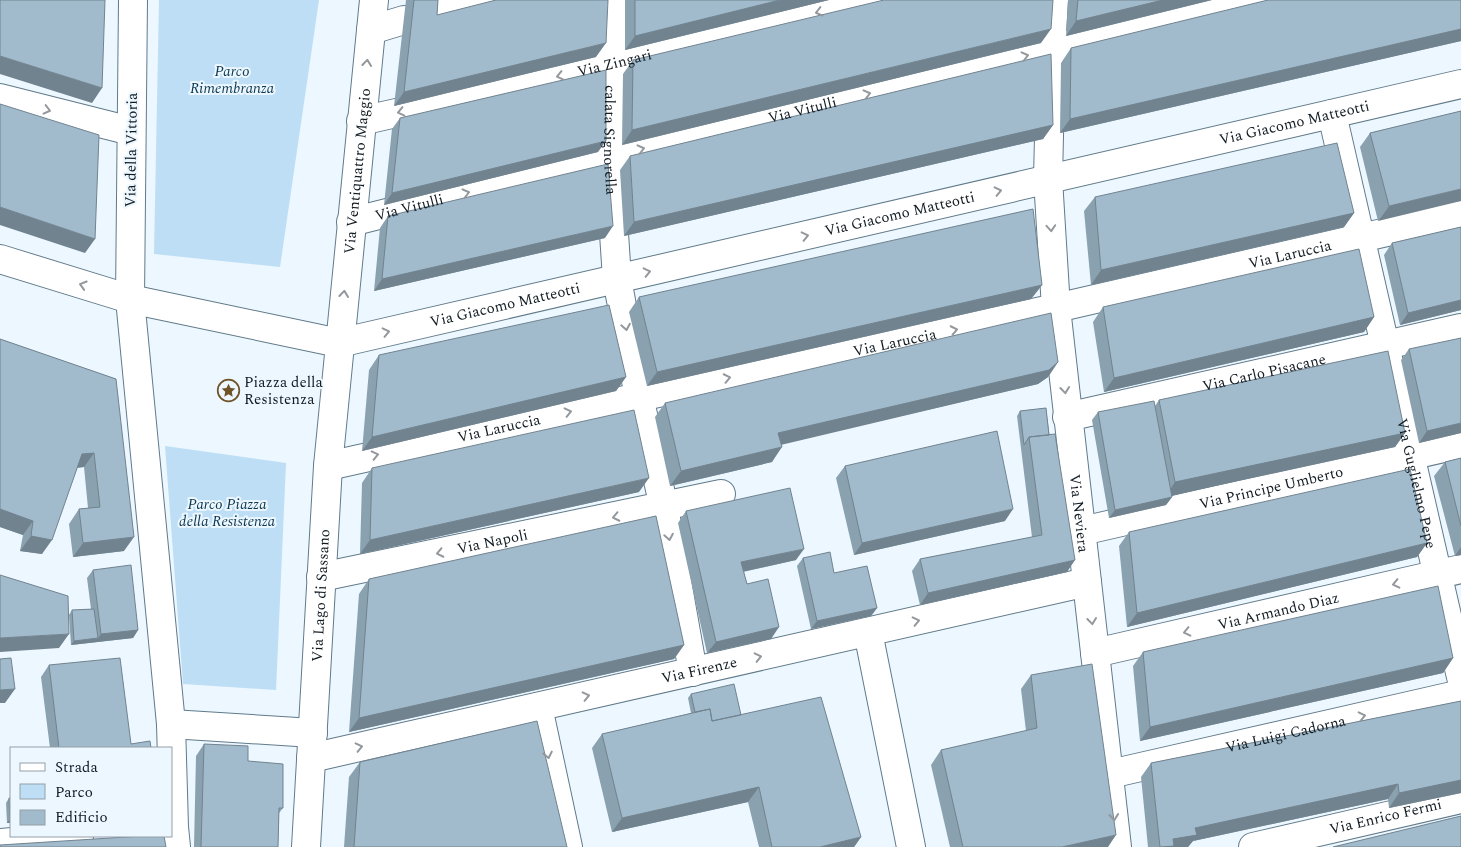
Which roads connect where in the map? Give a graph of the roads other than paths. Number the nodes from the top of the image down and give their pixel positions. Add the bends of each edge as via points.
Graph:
1 (133, 0) edge
2 (374, 0) edge
3 (480, 0) edge
4 (612, 0) edge
5 (867, 0) edge
6 (1054, 0) edge
7 (1253, 0) edge
8 (371, 30) junction
9 (1051, 50) junction
10 (611, 64) junction
11 (1461, 84) edge
12 (0, 98) edge
13 (1332, 114) junction
14 (362, 121) junction
15 (131, 131) junction
16 (609, 157) junction
17 (1048, 179) junction
18 (1461, 215) edge
19 (351, 222) junction
20 (1361, 238) junction
21 (0, 259) edge
22 (617, 279) junction
23 (142, 302) junction
24 (1056, 308) junction
25 (1461, 328) edge
26 (339, 343) junction
27 (1385, 344) junction
28 (639, 397) junction
29 (1068, 417) junction
30 (1461, 444) edge
31 (1410, 456) junction
32 (328, 466) junction
33 (721, 494) dead end
34 (664, 507) junction
35 (1082, 531) junction
36 (1449, 572) edge
37 (321, 577) junction
38 (1087, 582) junction
39 (868, 632) junction
40 (1096, 653) junction
41 (693, 672) junction
42 (1461, 677) edge
43 (1461, 694) edge
44 (538, 707) junction
45 (171, 724) junction
46 (312, 745) junction
47 (172, 747) edge
48 (172, 761) edge
49 (1110, 774) junction
50 (1461, 799) edge
51 (174, 834) edge
52 (68, 837) edge
53 (0, 843) edge
54 (306, 847) edge
55 (568, 847) edge
56 (911, 847) edge
57 (1117, 847) edge
58 (1253, 847) edge

1 - 15 street, Via della Vittoria
2 - 8 street, Via Ventiquattro Maggio
3 - 8 street
4 - 10 street, calata Signorella
5 -> 10 street, Via Zingari
6 - 9 street, Via Neviera
7 - 9 street, Via Vitulli
14 -> 8 street, Via Ventiquattro Maggio
16 -> 9 street, Via Vitulli
9 - 17 street, Via Neviera
10 -> 14 street, Via Zingari
10 - 16 street, calata Signorella
11 - 13 street, Via Giacomo Matteotti
12 -> 15 street
13 - 17 street, Via Giacomo Matteotti
13 - 20 street, Via Guglielmo Pepe
14 - 19 street, Via Ventiquattro Maggio
15 - 23 street, Via della Vittoria
19 -> 16 street, Via Vitulli
16 - 22 street, calata Signorella
22 -> 17 street, Via Giacomo Matteotti
17 -> 24 street, Via Neviera
18 - 20 street, Via Laruccia
26 -> 19 street, Via Ventiquattro Maggio
20 - 24 street, Via Laruccia
20 - 27 street, Via Guglielmo Pepe
23 -> 21 street
26 -> 22 street, Via Giacomo Matteotti
22 -> 28 street, calata Signorella
23 - 26 street
23 - 45 street, Via della Vittoria
28 -> 24 street, Via Laruccia
24 -> 29 street, Via Neviera
25 - 27 street, Via Carlo Pisacane
26 - 32 street, Via Lago di Sassano
27 - 29 street, Via Carlo Pisacane
27 - 31 street, Via Guglielmo Pepe
32 -> 28 street, Via Laruccia
28 - 34 street, calata Signorella
29 - 35 street, Via Neviera
30 - 31 street, Via Principe Umberto
31 - 35 street, Via Principe Umberto
31 - 36 street, Via Guglielmo Pepe
32 - 37 street, Via Lago di Sassano
33 - 34 street, Via Napoli
34 -> 37 street, Via Napoli
34 -> 41 street, calata Signorella
35 - 38 street, Via Neviera
36 -> 40 street, Via Armando Diaz
36 - 42 street, Via Guglielmo Pepe
37 - 46 street, Via Lago di Sassano
39 -> 38 street, Via Firenze
38 -> 40 street, Via Neviera
41 -> 39 street, Via Firenze
39 - 56 street
40 - 49 street, Via Neviera
44 -> 41 street, Via Firenze
49 -> 43 street, Via Luigi Cadorna
46 -> 44 street, Via Firenze
44 -> 55 street
45 - 46 street, Via Firenze
45 - 47 street, Via della Vittoria
46 - 54 street, Via Lago di Sassano
48 - 51 street, Via della Vittoria
49 -> 57 street, Via Neviera
50 - 58 street, Via Enrico Fermi
52 - 53 street

